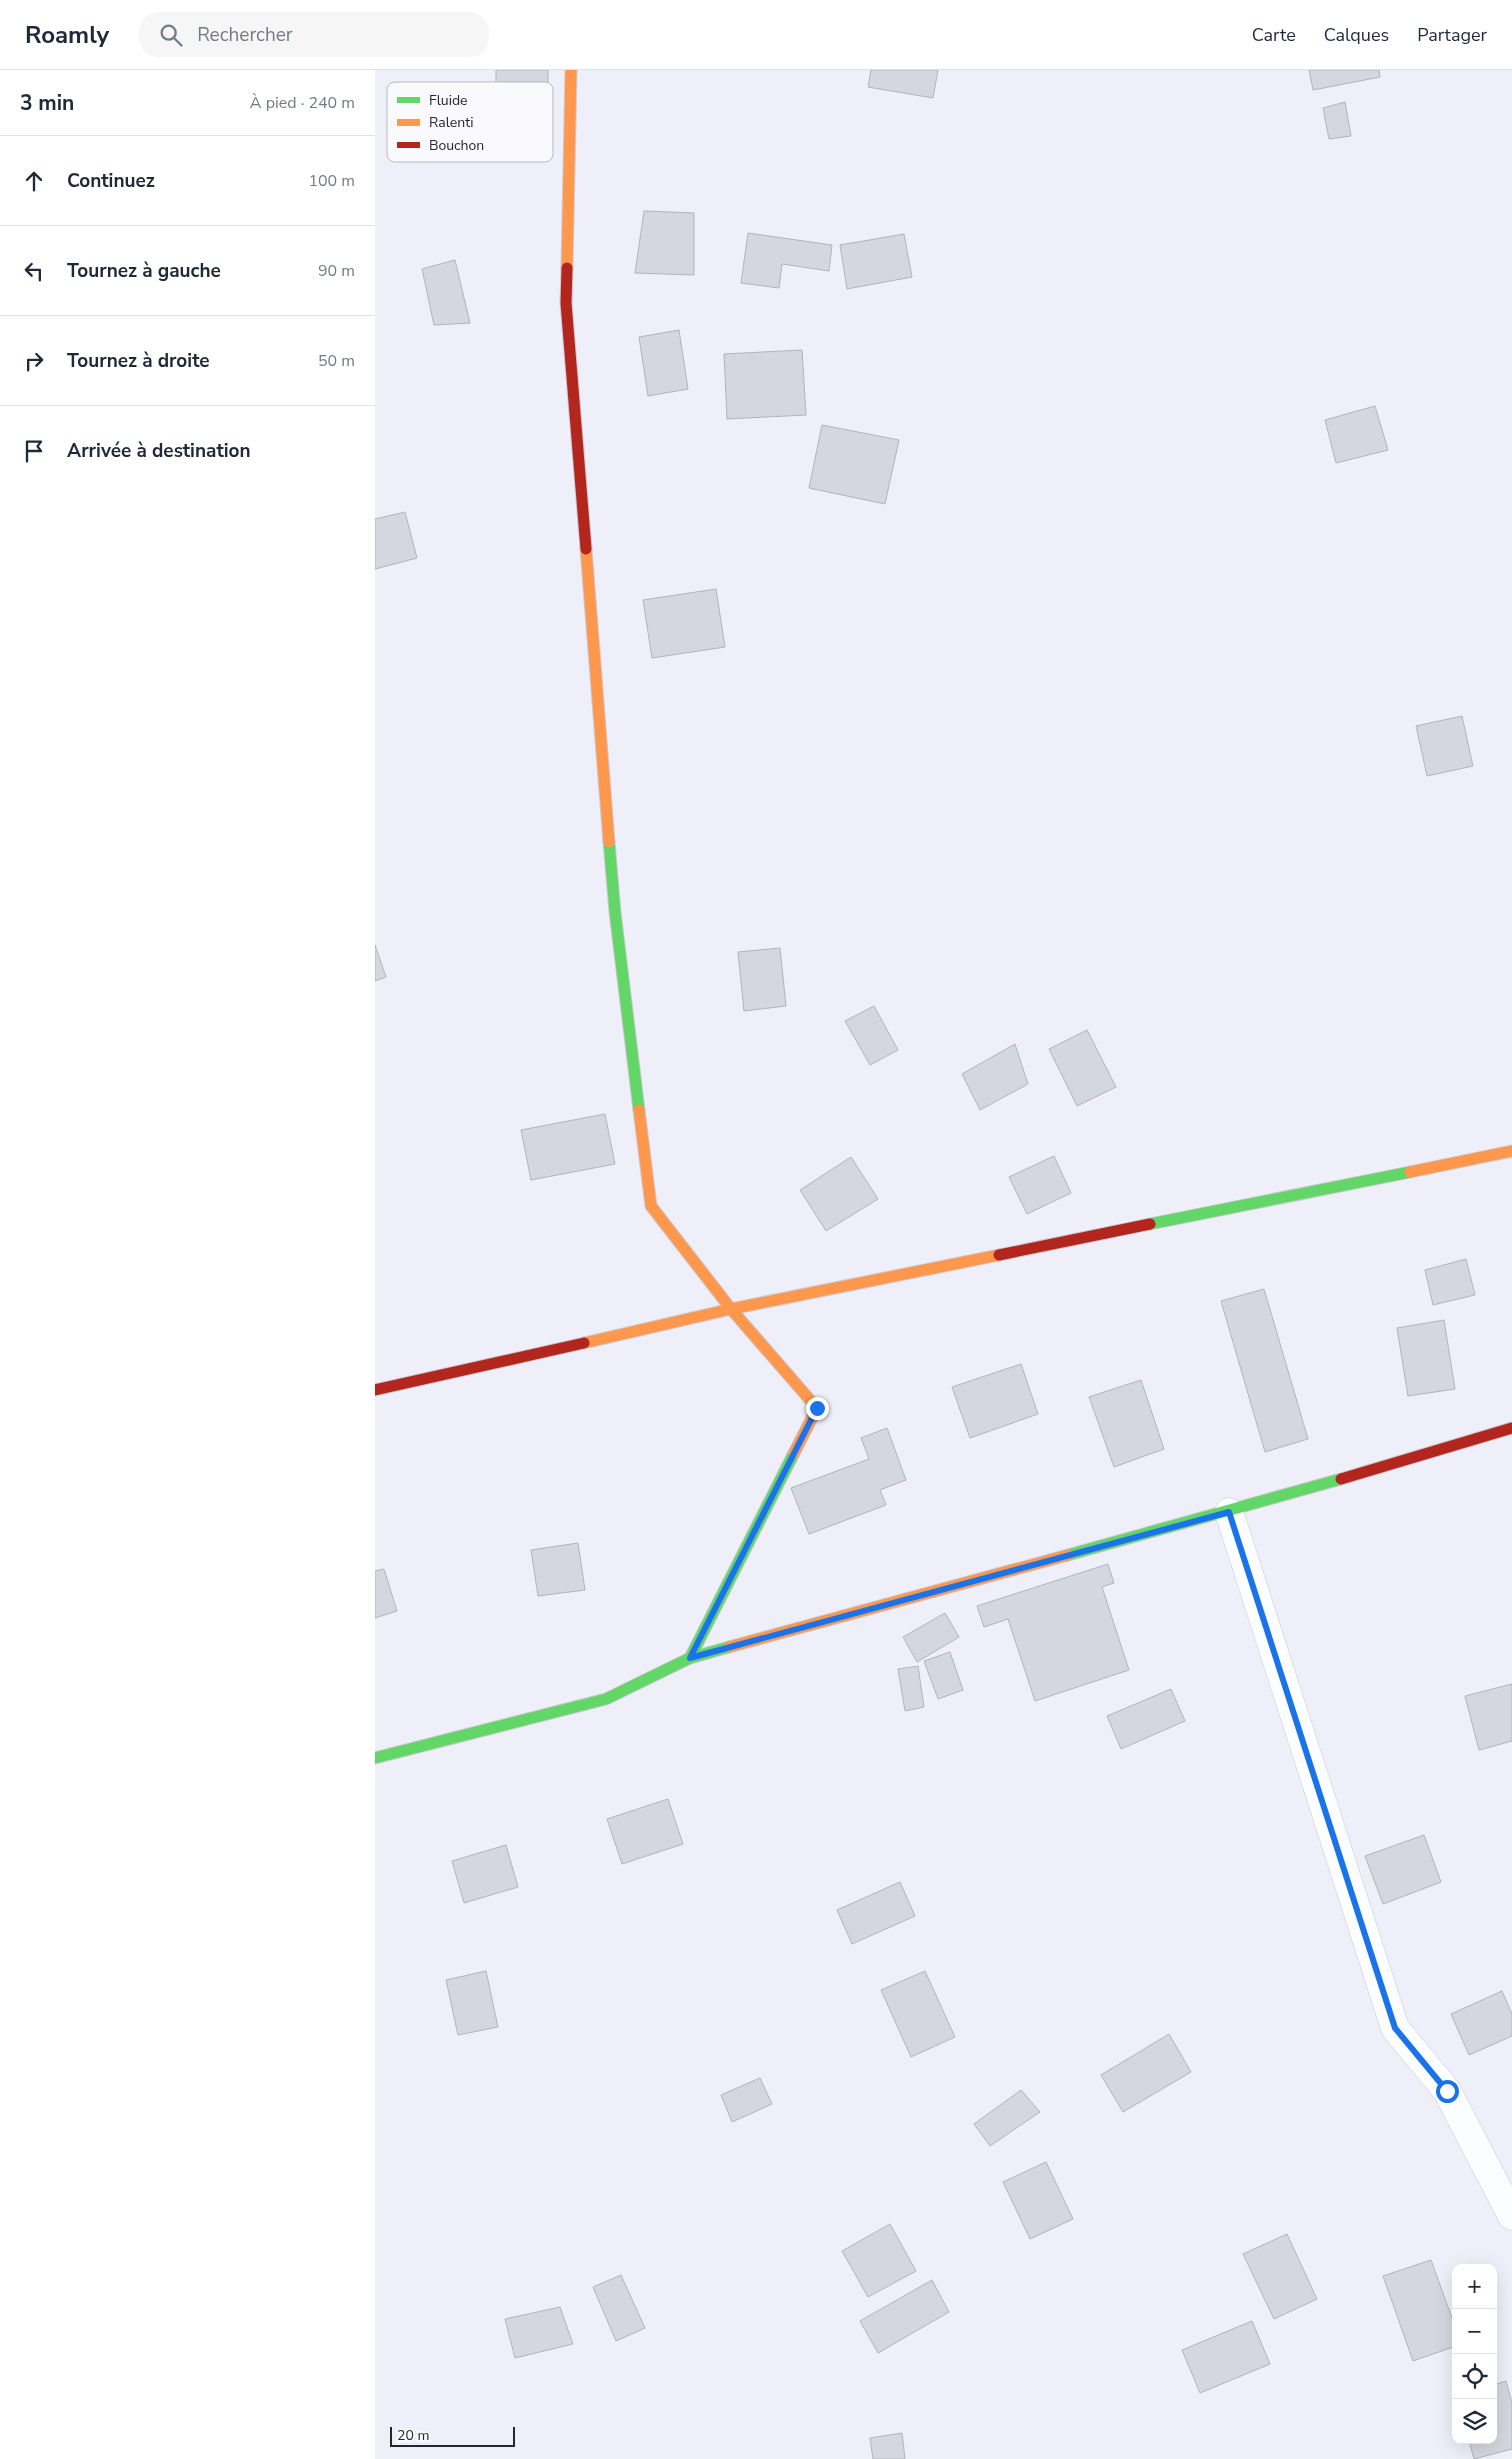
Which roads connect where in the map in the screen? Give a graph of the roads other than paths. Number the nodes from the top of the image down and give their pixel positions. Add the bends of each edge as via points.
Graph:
1 (571, 70) edge
2 (1512, 1150) edge
3 (731, 1308) junction
4 (375, 1390) edge
5 (1512, 1428) edge
6 (1229, 1512) junction
7 (690, 1658) junction
8 (375, 1758) edge
9 (1512, 2216) edge

1 - 3 street via 566,303 615,912 651,1206
2 - 3 street
3 - 4 street
3 - 7 street via 817,1408
5 - 6 street
6 - 7 street
6 - 9 street via 1395,2028 1447,2091
7 - 8 street via 606,1699

